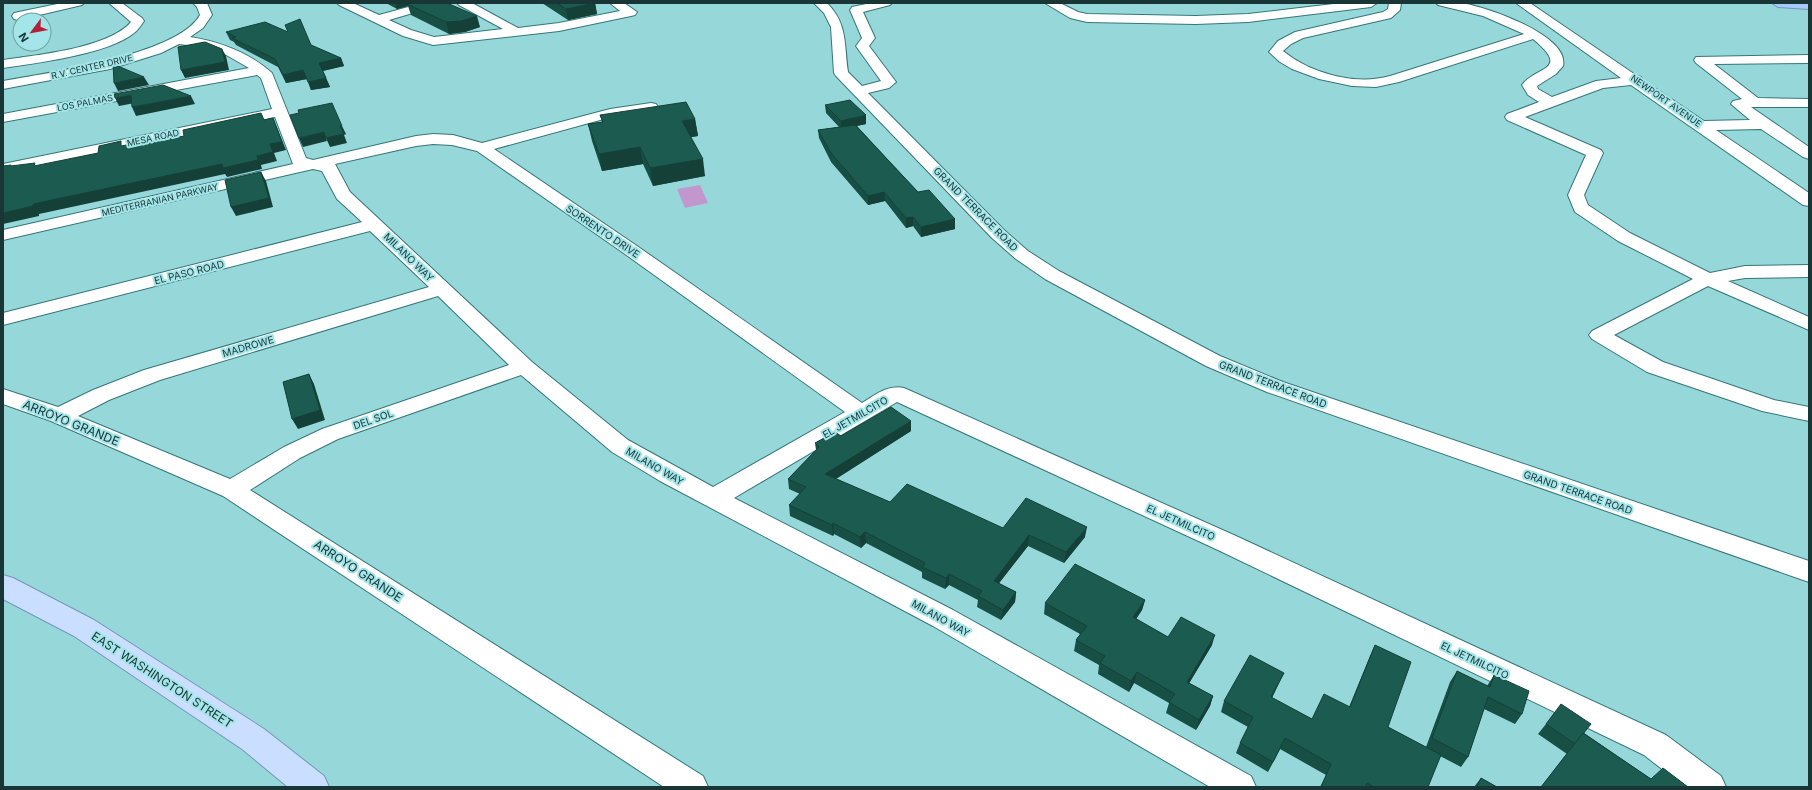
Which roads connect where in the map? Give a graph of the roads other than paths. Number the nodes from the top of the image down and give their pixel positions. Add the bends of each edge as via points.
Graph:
1 (78, 3) edge
2 (114, 3) edge
3 (342, 3) edge
4 (436, 3) edge
5 (463, 3) edge
6 (616, 3) edge
7 (820, 3) edge
8 (886, 3) edge
9 (1051, 3) edge
10 (1371, 3) edge
11 (1382, 3) edge
12 (1392, 3) edge
13 (1395, 3) edge
14 (1442, 3) edge
15 (1522, 3) edge
16 (1778, 3) edge
17 (204, 4) edge
18 (1809, 5) edge
19 (36, 12) edge
20 (378, 19) junction
21 (517, 32) junction
22 (1533, 35) junction
23 (178, 40) junction
24 (1809, 59) edge
25 (3, 64) edge
26 (261, 70) junction
27 (1636, 80) junction
28 (3, 85) edge
29 (859, 91) junction
30 (1549, 102) junction
31 (1754, 102) junction
32 (1809, 103) edge
33 (651, 107) edge
34 (280, 112) junction
35 (3, 118) edge
36 (1701, 126) junction
37 (1768, 127) junction
38 (1713, 134) junction
39 (482, 148) junction
40 (1809, 154) edge
41 (316, 164) junction
42 (3, 169) edge
43 (1809, 200) edge
44 (375, 224) junction
45 (3, 235) edge
46 (1809, 271) edge
47 (1707, 279) junction
48 (442, 289) junction
49 (3, 319) edge
50 (1809, 324) edge
51 (524, 367) junction
52 (3, 396) edge
53 (861, 413) junction
54 (1809, 414) edge
55 (59, 416) junction
56 (232, 490) junction
57 (714, 498) junction
58 (1809, 572) edge
59 (3, 586) edge
60 (1230, 784) edge
61 (313, 787) edge
62 (692, 787) edge
63 (1710, 787) edge

1 - 19 street
2 - 25 street via 138,21 135,27 124,35 85,49
3 - 20 street
4 - 20 street
5 - 21 street
6 - 21 street via 631,12 574,25
7 - 29 street, GRAND TERRACE ROAD via 835,20 841,73
8 - 29 street via 856,10 869,38 862,46 889,82
9 - 10 street via 1074,15 1087,18 1196,20 1248,18
11 - 12 street
13 - 22 street via 1394,10 1387,15 1299,35 1288,40 1276,52 1292,63 1325,76 1347,82 1377,83
14 - 22 street via 1504,19
15 - 27 street, NEWPORT AVENUE
16 - 18 highway
17 - 23 street via 206,15 198,26
20 - 21 street via 407,33 433,41
22 - 30 street via 1552,49 1557,60 1552,70 1529,85 1533,92
23 - 26 street, MILANO WAY via 202,42 225,48
23 - 28 street, R.V. CENTER DRIVE via 124,60 86,70
24 - 31 street via 1701,60
26 - 34 street, MILANO WAY via 267,76
26 - 35 street, LOS PALMAS
27 - 30 street via 1601,84
27 - 36 street, NEWPORT AVENUE
29 - 58 street, GRAND TERRACE ROAD via 998,234 1032,262 1213,361 1275,387
30 - 47 street via 1512,117 1595,153 1576,195 1581,208 1624,237
31 - 32 street
31 - 37 street via 1738,104
33 - 39 street via 610,113
34 - 41 street, MILANO WAY via 298,162
34 - 42 street, MESA ROAD
36 - 37 street
36 - 38 street, NEWPORT AVENUE
37 - 38 street
37 - 40 street
38 - 43 street, NEWPORT AVENUE
39 - 41 street, SORRENTO DRIVE via 453,140 433,139
39 - 53 street, SORRENTO DRIVE
41 - 44 street, MILANO WAY via 329,167 343,195
41 - 45 street, MEDITERRANIAN PARKWAY
44 - 48 street, MILANO WAY
44 - 49 street, EL PASO ROAD
46 - 47 street via 1745,272
47 - 50 street
47 - 54 street via 1599,335 1655,367 1770,406
48 - 51 street, MILANO WAY
48 - 55 street, MADROWE via 152,375 101,395
51 - 56 street, DEL SOL via 330,434 302,446
51 - 57 street, MILANO WAY via 620,446
52 - 55 street, ARROYO GRANDE
53 - 57 street, EL JETMILCITO
53 - 63 street, EL JETMILCITO via 896,393 1234,546 1655,745
55 - 56 street, ARROYO GRANDE
56 - 62 street, ARROYO GRANDE
57 - 60 street, MILANO WAY via 943,618
59 - 61 main road, EAST WASHINGTON STREET via 84,628 253,739

